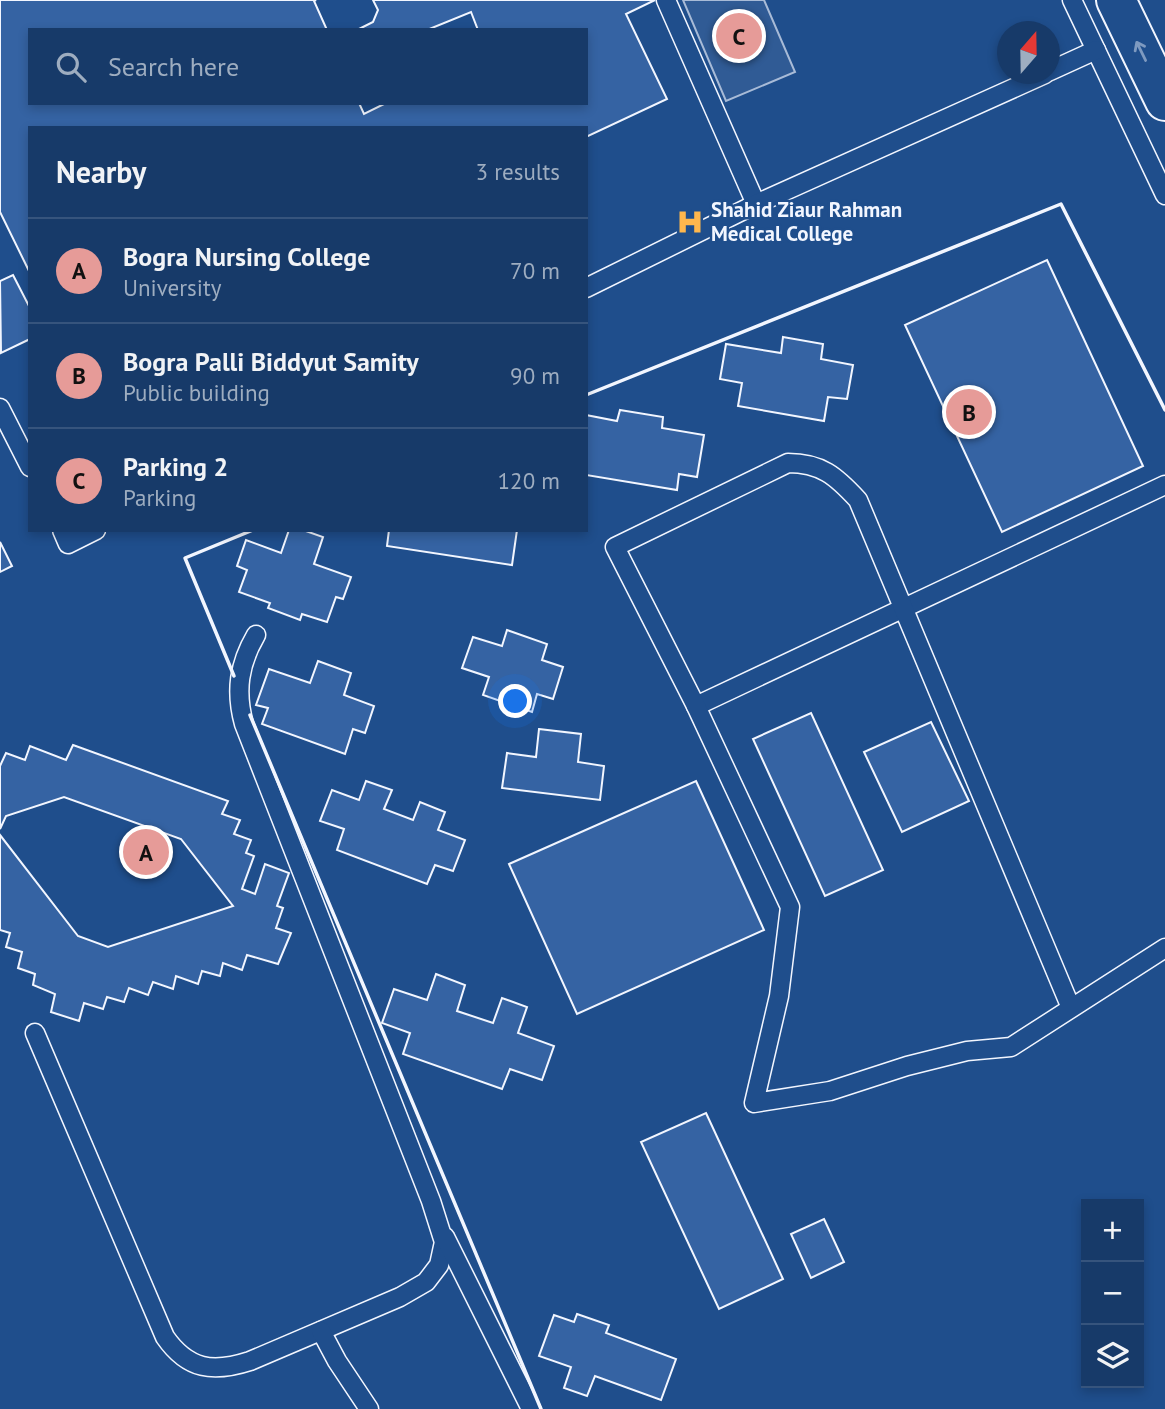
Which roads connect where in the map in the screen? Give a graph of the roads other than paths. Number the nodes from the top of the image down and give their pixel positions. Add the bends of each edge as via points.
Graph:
1 (666, 0) edge
2 (1072, 0) edge
3 (1116, 0) edge
4 (1096, 50) junction
5 (1060, 66) edge
6 (1021, 84) edge
7 (1165, 101) edge
8 (1165, 195) edge
9 (756, 204) junction
10 (588, 287) edge
11 (0, 408) edge
12 (28, 463) edge
13 (1165, 485) edge
14 (63, 532) edge
15 (92, 532) edge
16 (905, 609) junction
17 (256, 635) dead end
18 (696, 706) junction
19 (1165, 948) edge
20 (1071, 1008) junction
21 (35, 1033) dead end
22 (440, 1228) junction
23 (321, 1331) junction
24 (369, 1409) edge
25 (531, 1409) edge

1 - 9 lane
2 - 4 lane
7 -> 3 highway
4 - 5 lane
4 - 8 lane
6 - 9 lane
9 - 10 lane
11 - 12 lane
13 - 16 lane
14 - 15 lane via 68,544
16 - 18 lane
16 - 18 lane via 858,500 842,483 825,469 802,463 788,463 764,474 615,547
16 - 20 lane
17 - 22 lane via 238,684 244,724
18 - 20 lane via 790,907 779,996 754,1103 830,1091 967,1051 1011,1047
19 - 20 lane
21 - 23 lane via 165,1337 176,1352 203,1367 232,1367
22 - 23 lane via 443,1254 426,1282
22 - 25 lane
23 - 24 lane

